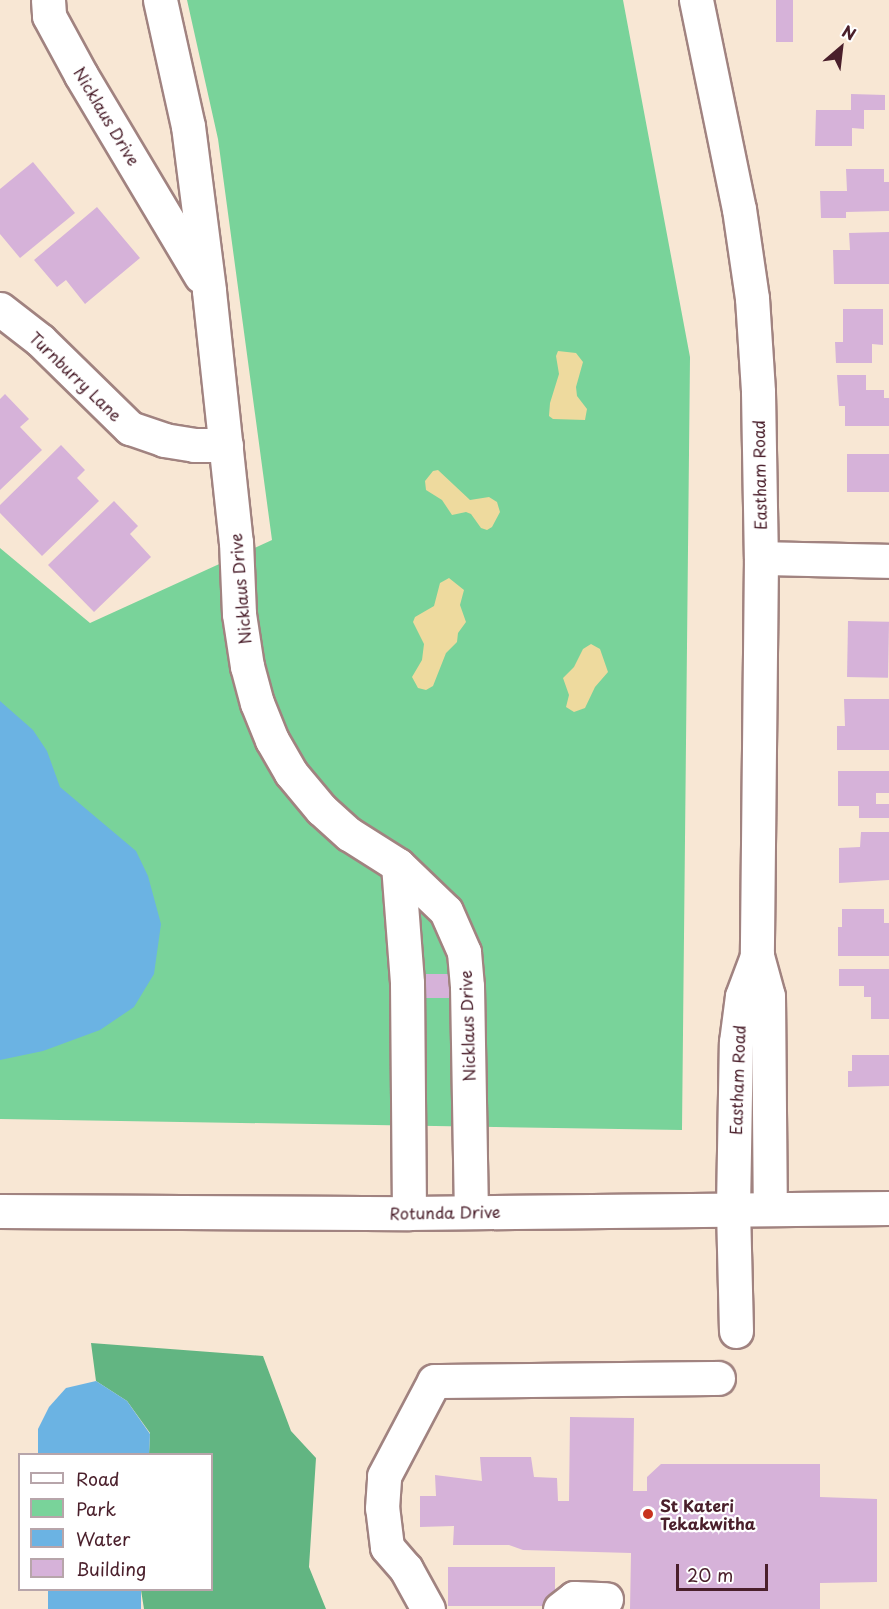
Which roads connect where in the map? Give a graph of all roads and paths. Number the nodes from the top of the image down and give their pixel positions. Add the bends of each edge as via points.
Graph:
1 (48, 0) edge
2 (160, 0) edge
3 (696, 0) edge
4 (209, 291) junction
5 (0, 309) edge
6 (226, 445) junction
7 (761, 558) junction
8 (889, 561) edge
9 (398, 865) junction
10 (758, 956) junction
11 (770, 1207) junction
12 (734, 1208) junction
13 (889, 1208) edge
14 (0, 1211) edge
15 (471, 1211) junction
16 (409, 1213) junction
17 (736, 1331) dead end
18 (718, 1378) dead end
19 (606, 1599) dead end
20 (428, 1609) edge
21 (560, 1609) edge

1 - 4 street, Nicklaus Drive via 49,16 81,75
2 - 4 street, Nicklaus Drive via 188,126
3 - 7 street, Eastham Road via 740,209 752,298
4 - 6 street, Nicklaus Drive
5 - 6 street, Turnburry Lane via 40,340 130,428 164,440
6 - 9 street, Nicklaus Drive via 239,614 257,704 291,773 321,809 348,834
7 - 8 street
7 - 10 street, Eastham Road
9 - 15 street, Nicklaus Drive via 446,911 464,952
9 - 16 street via 407,983
10 - 11 street, Eastham Road via 768,996
10 - 12 street, Eastham Road via 742,996 736,1042
11 - 12 street, Rotunda Drive
11 - 13 street, Rotunda Drive
12 - 15 street, Rotunda Drive
12 - 17 street, Eastham Road
14 - 16 street, Rotunda Drive
15 - 16 street, Rotunda Drive
18 - 20 street via 434,1381 384,1476 382,1508 387,1547 406,1569
19 - 21 street via 574,1598

